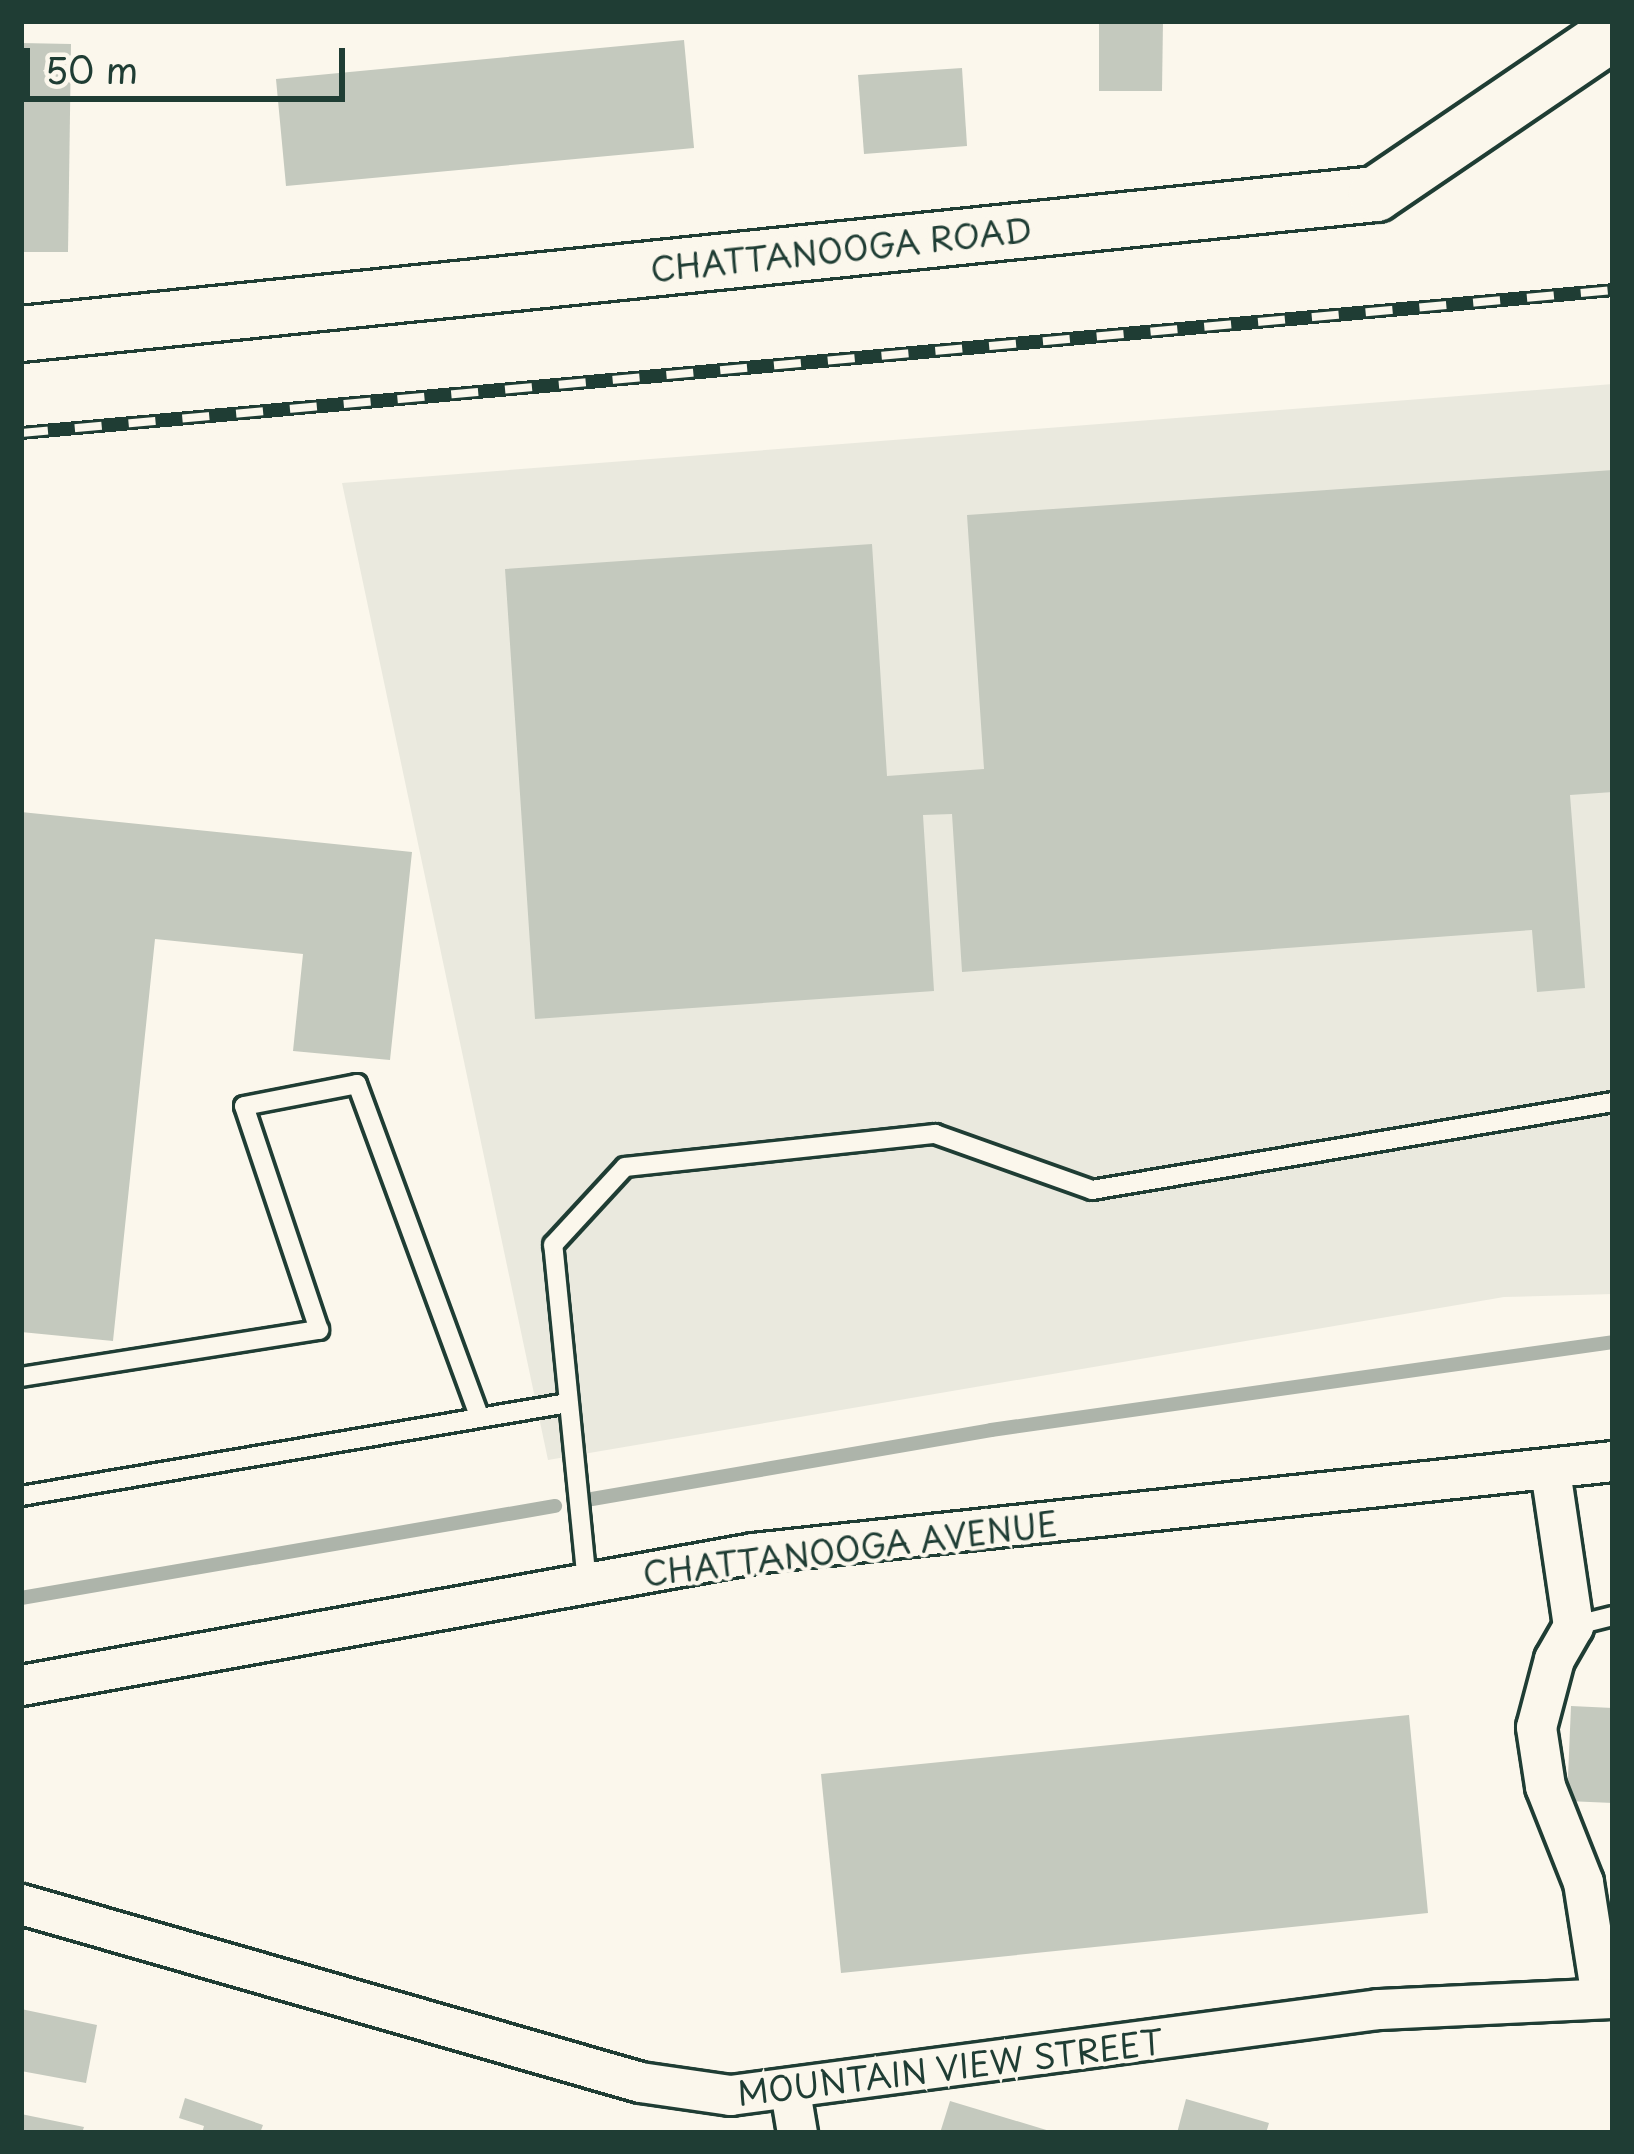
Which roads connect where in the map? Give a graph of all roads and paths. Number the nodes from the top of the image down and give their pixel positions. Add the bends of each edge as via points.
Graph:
1 (1613, 33) edge
2 (21, 334) edge
3 (1613, 1102) edge
4 (21, 1377) edge
5 (568, 1403) junction
6 (479, 1415) junction
7 (1613, 1461) edge
8 (1550, 1470) junction
9 (21, 1496) edge
10 (587, 1583) junction
11 (1613, 1616) edge
12 (1574, 1626) junction
13 (21, 1685) edge
14 (21, 1904) edge
15 (1607, 1998) edge
16 (790, 2091) junction
17 (797, 2133) edge

1 - 2 main road, CHATTANOOGA ROAD via 1376,194
3 - 5 lane via 1092,1190 935,1134 625,1166 553,1245
4 - 6 lane via 319,1330 244,1106 357,1084
5 - 6 lane
5 - 10 lane
6 - 9 lane
7 - 8 street, CHATTANOOGA AVENUE
8 - 10 street, CHATTANOOGA AVENUE via 753,1553
8 - 12 street
10 - 13 street, CHATTANOOGA AVENUE
11 - 12 lane
12 - 15 street via 1554,1659 1536,1727 1545,1786 1583,1882
14 - 16 street, MOUNTAIN VIEW STREET via 640,2082 730,2096
15 - 16 street, MOUNTAIN VIEW STREET via 1378,2009
16 - 17 street

